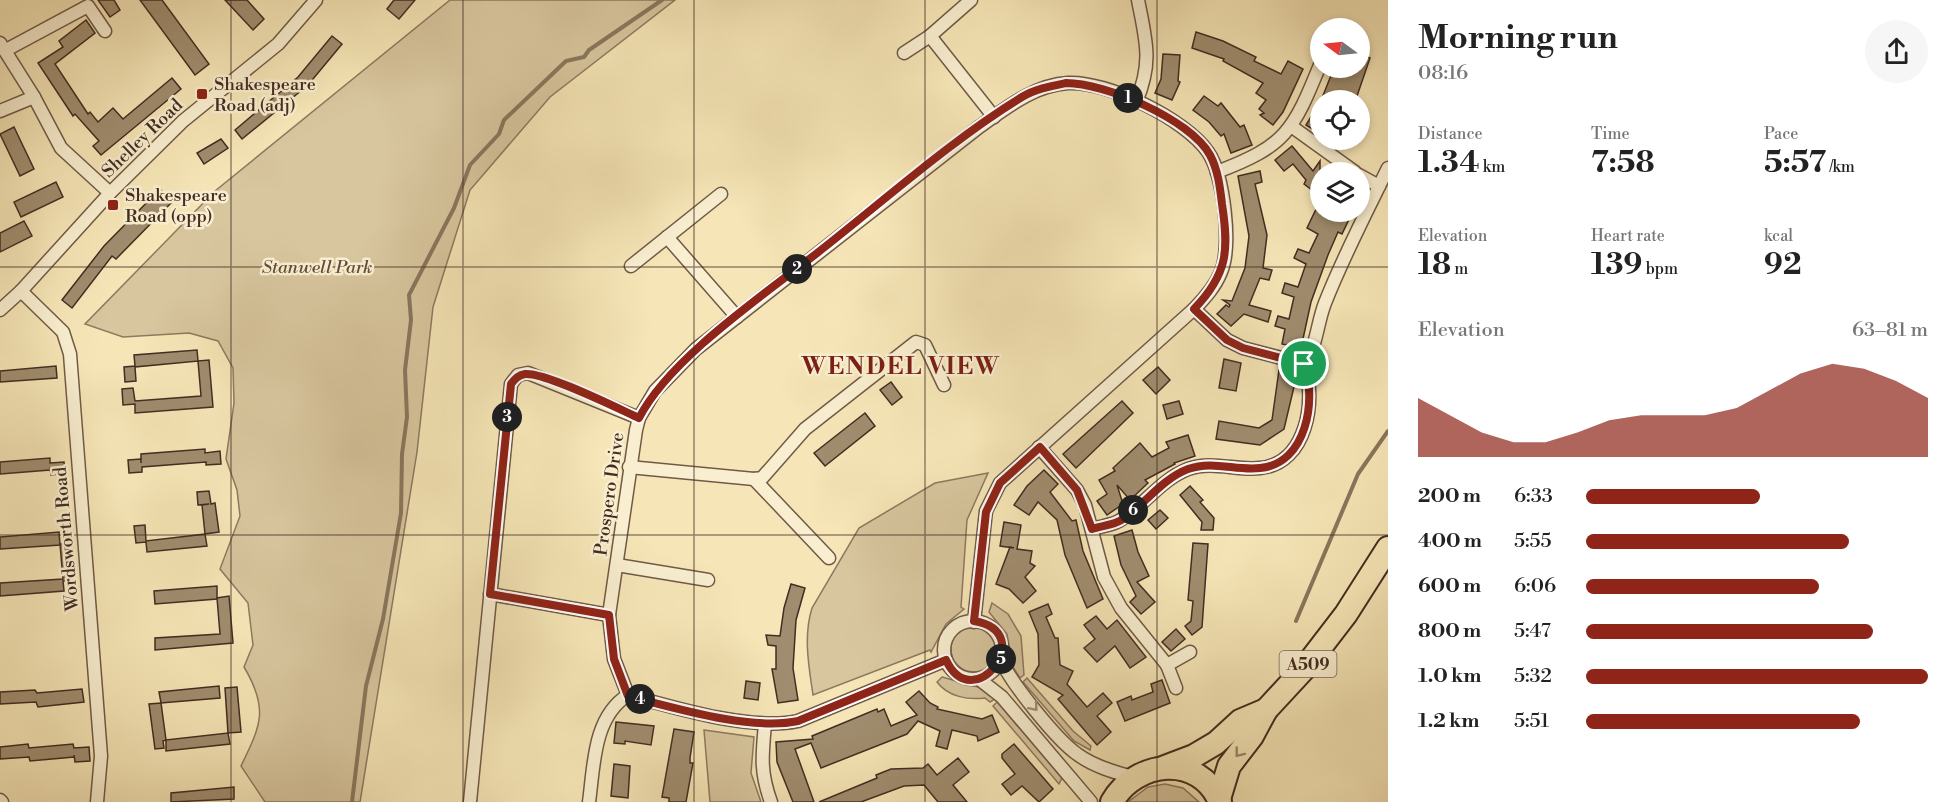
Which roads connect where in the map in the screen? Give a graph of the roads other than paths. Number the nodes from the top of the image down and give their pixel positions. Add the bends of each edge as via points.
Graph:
1 (316, 0) edge
2 (971, 0) edge
3 (1138, 0) edge
4 (105, 31) dead end
5 (930, 36) junction
6 (3, 46) edge
7 (904, 53) dead end
8 (1314, 78) edge
9 (34, 98) junction
10 (1136, 102) junction
11 (0, 111) edge
12 (994, 117) junction
13 (1291, 126) junction
14 (1340, 162) edge
15 (1388, 168) edge
16 (1217, 172) junction
17 (1370, 181) edge
18 (1379, 186) junction
19 (110, 193) junction
20 (721, 194) dead end
21 (667, 237) junction
22 (632, 266) dead end
23 (21, 291) junction
24 (1194, 309) junction
25 (0, 310) edge
26 (737, 317) junction
27 (1304, 364) junction
28 (944, 385) dead end
29 (639, 418) junction
30 (1040, 447) junction
31 (629, 467) junction
32 (754, 480) junction
33 (1092, 529) junction
34 (1388, 548) edge
35 (829, 558) dead end
36 (617, 564) junction
37 (708, 580) dead end
38 (490, 594) junction
39 (609, 615) junction
40 (974, 621) junction
41 (1190, 652) dead end
42 (946, 660) junction
43 (1000, 660) junction
44 (1167, 665) junction
45 (979, 679) junction
46 (1176, 688) dead end
47 (628, 696) junction
48 (1266, 710) junction
49 (765, 724) junction
50 (1165, 767) junction
51 (1133, 777) junction
52 (1219, 800) edge
53 (97, 802) edge
54 (470, 802) edge
55 (589, 802) edge
56 (771, 802) edge
57 (1091, 802) edge
58 (1112, 802) edge

1 - 19 street, Shelley Road via 278,44 183,121
2 - 5 street
3 - 10 street via 1148,59 1147,74
4 - 6 street via 88,6
5 - 7 street
5 - 12 street
6 - 9 street
8 - 13 street
9 - 11 street
9 - 19 street via 61,148
10 - 12 street, Prospero Drive via 1101,87 1066,83 1024,96
10 - 16 street via 1177,123 1199,141
12 - 26 street, Prospero Drive
13 - 14 street
13 - 16 street via 1256,157
15 - 18 street
16 - 24 street via 1226,256 1214,287
17 - 18 street
18 - 27 street via 1332,285 1313,349
19 - 23 street, Shelley Road
20 - 21 street
21 - 22 street
21 - 26 street
23 - 25 street, Shelley Road
23 - 53 street, Wordsworth Road via 63,332 70,354 101,756
24 - 27 street via 1227,340
24 - 30 street
26 - 29 street, Prospero Drive via 696,349 655,391
27 - 33 street via 1308,375 1305,430 1298,445 1279,462 1262,468 1227,464 1187,469 1121,521
28 - 32 street via 927,349 916,342 805,429 771,471
29 - 31 street, Prospero Drive
29 - 38 street via 528,373 518,375 511,384
30 - 33 street via 1077,490
30 - 40 street via 1000,483 986,512
31 - 32 street
31 - 36 street, Prospero Drive
32 - 35 street
33 - 44 street via 1104,577 1121,608
34 - 48 highway, A509 via 1304,670
36 - 37 street
36 - 39 street, Prospero Drive
38 - 39 street
38 - 54 street
39 - 47 street, Prospero Drive via 614,659
40 - 42 street via 961,624 950,633 945,646
40 - 43 street via 989,626 999,637
41 - 44 street
42 - 45 street via 959,675
42 - 49 street via 798,721
43 - 45 street via 996,669
43 -> 51 street via 1009,678 1076,753 1107,770
44 - 46 street
45 - 57 street via 1002,697
47 - 49 street
47 - 55 street via 602,727
48 - 50 highway, A509 via 1240,721 1194,756
48 -> 52 highway, A509 via 1229,766
49 - 56 street via 762,779
50 - 51 highway
50 - 52 highway via 1196,775
51 - 58 highway

